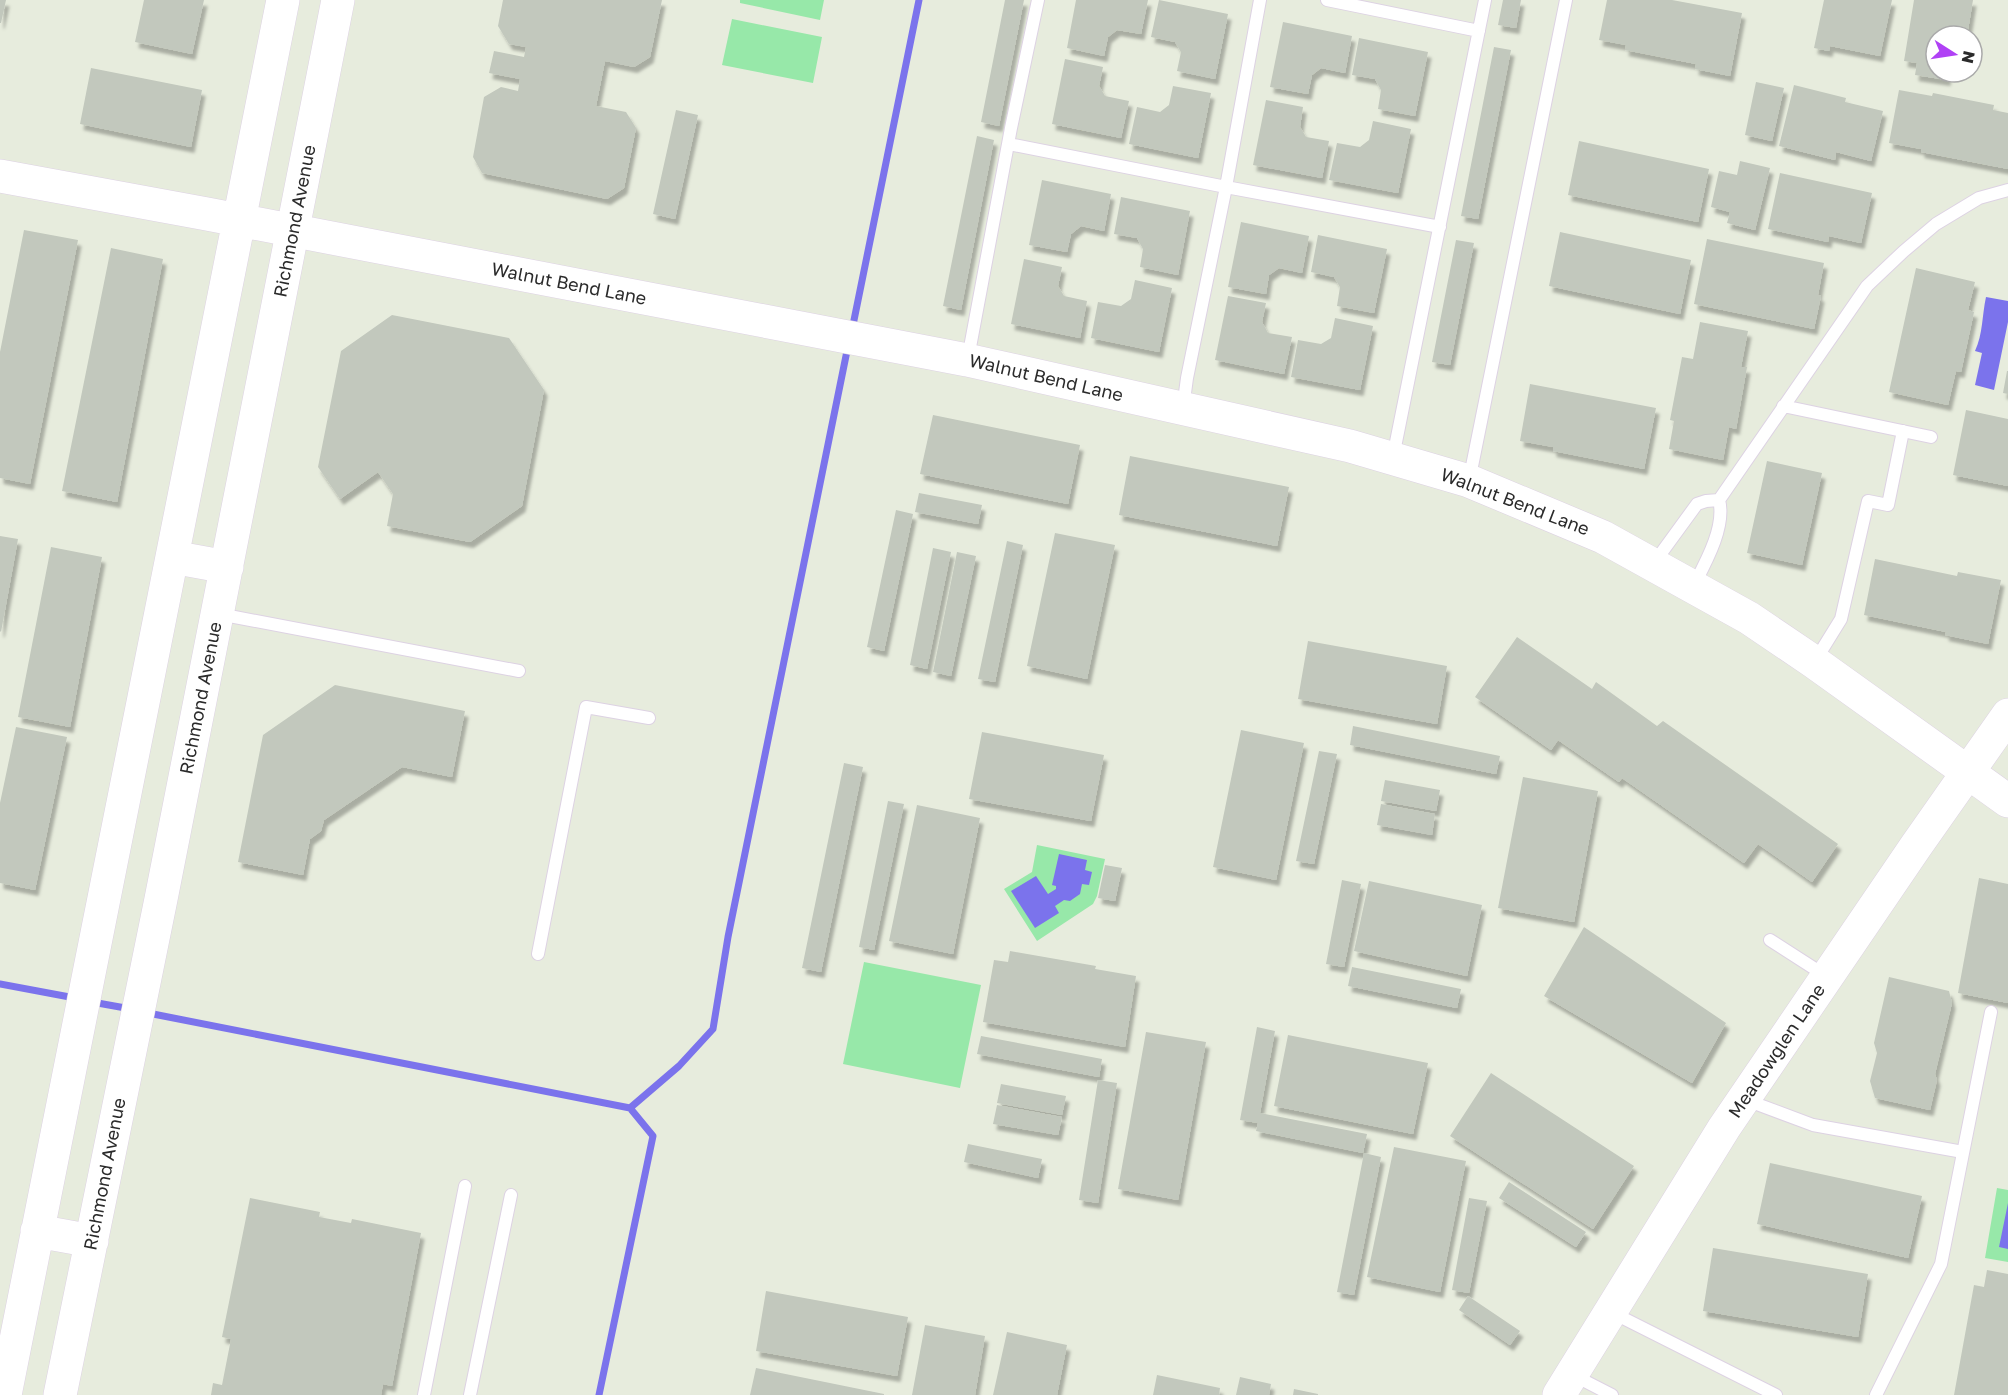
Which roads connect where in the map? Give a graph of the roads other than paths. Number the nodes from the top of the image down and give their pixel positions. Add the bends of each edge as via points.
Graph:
1 (283, 0) edge
2 (338, 0) edge
3 (1038, 0) edge
4 (1260, 0) edge
5 (1327, 0) edge
6 (1485, 0) edge
7 (1566, 0) edge
8 (1479, 31) junction
9 (1009, 144) junction
10 (0, 176) edge
11 (1226, 187) junction
12 (2008, 190) edge
13 (239, 220) junction
14 (1440, 227) junction
15 (293, 230) junction
16 (968, 360) junction
17 (1783, 406) junction
18 (1183, 409) junction
19 (1903, 431) junction
20 (1931, 437) dead end
21 (1393, 458) junction
22 (1469, 481) junction
23 (1719, 500) junction
24 (172, 557) junction
25 (1653, 564) junction
26 (227, 567) junction
27 (1693, 586) junction
28 (217, 614) junction
29 (1814, 662) junction
30 (519, 671) dead end
31 (2008, 715) edge
32 (649, 718) dead end
33 (1969, 772) junction
34 (2008, 801) edge
35 (1770, 940) dead end
36 (538, 954) dead end
37 (1827, 977) junction
38 (1991, 1012) dead end
39 (1744, 1099) junction
40 (1963, 1152) junction
41 (465, 1186) dead end
42 (511, 1195) dead end
43 (37, 1231) junction
44 (92, 1241) junction
45 (1609, 1311) junction
46 (1565, 1385) edge
47 (5, 1395) edge
48 (60, 1395) edge
49 (424, 1395) edge
50 (470, 1395) edge
51 (1612, 1395) edge
52 (1776, 1395) edge
53 (1876, 1395) edge

1 - 13 main road
2 - 15 main road, Richmond Avenue
3 - 9 lane
4 - 11 lane
5 - 8 lane
6 - 8 lane
7 - 22 lane
8 - 14 lane
9 - 11 lane
9 - 16 lane
10 - 13 main road, Walnut Bend Lane
11 - 14 lane
11 - 18 lane
12 - 17 lane via 1978,198 1936,224 1867,286
13 - 15 main road, Walnut Bend Lane
13 - 24 main road
14 - 21 lane
15 - 16 main road, Walnut Bend Lane
15 - 26 main road, Richmond Avenue
16 - 18 main road, Walnut Bend Lane
17 - 19 lane
17 - 23 lane
18 - 21 main road, Walnut Bend Lane
19 - 20 lane
19 - 29 lane via 1888,505 1868,501 1844,612
21 - 22 main road, Walnut Bend Lane
22 - 25 main road, Walnut Bend Lane via 1604,537
23 - 25 lane via 1697,504
23 - 27 lane via 1722,510 1709,557
24 - 26 main road
24 - 43 main road
25 - 27 main road, Walnut Bend Lane
26 - 28 main road, Richmond Avenue
27 - 29 main road, Walnut Bend Lane
28 - 30 lane
28 - 44 main road, Richmond Avenue
29 - 33 main road, Walnut Bend Lane
31 - 33 main road, Meadowglen Lane
32 - 36 lane via 586,707
33 - 34 main road, Walnut Bend Lane
33 - 37 main road, Meadowglen Lane
35 - 37 lane
37 - 39 main road, Meadowglen Lane
38 - 40 lane
39 - 40 lane via 1813,1125
39 - 45 main road, Meadowglen Lane
40 - 53 lane via 1941,1264
41 - 49 lane
42 - 50 lane
43 - 44 main road
43 - 47 main road
44 - 48 main road, Richmond Avenue
45 - 46 main road, Meadowglen Lane
45 - 52 lane
46 - 51 lane

